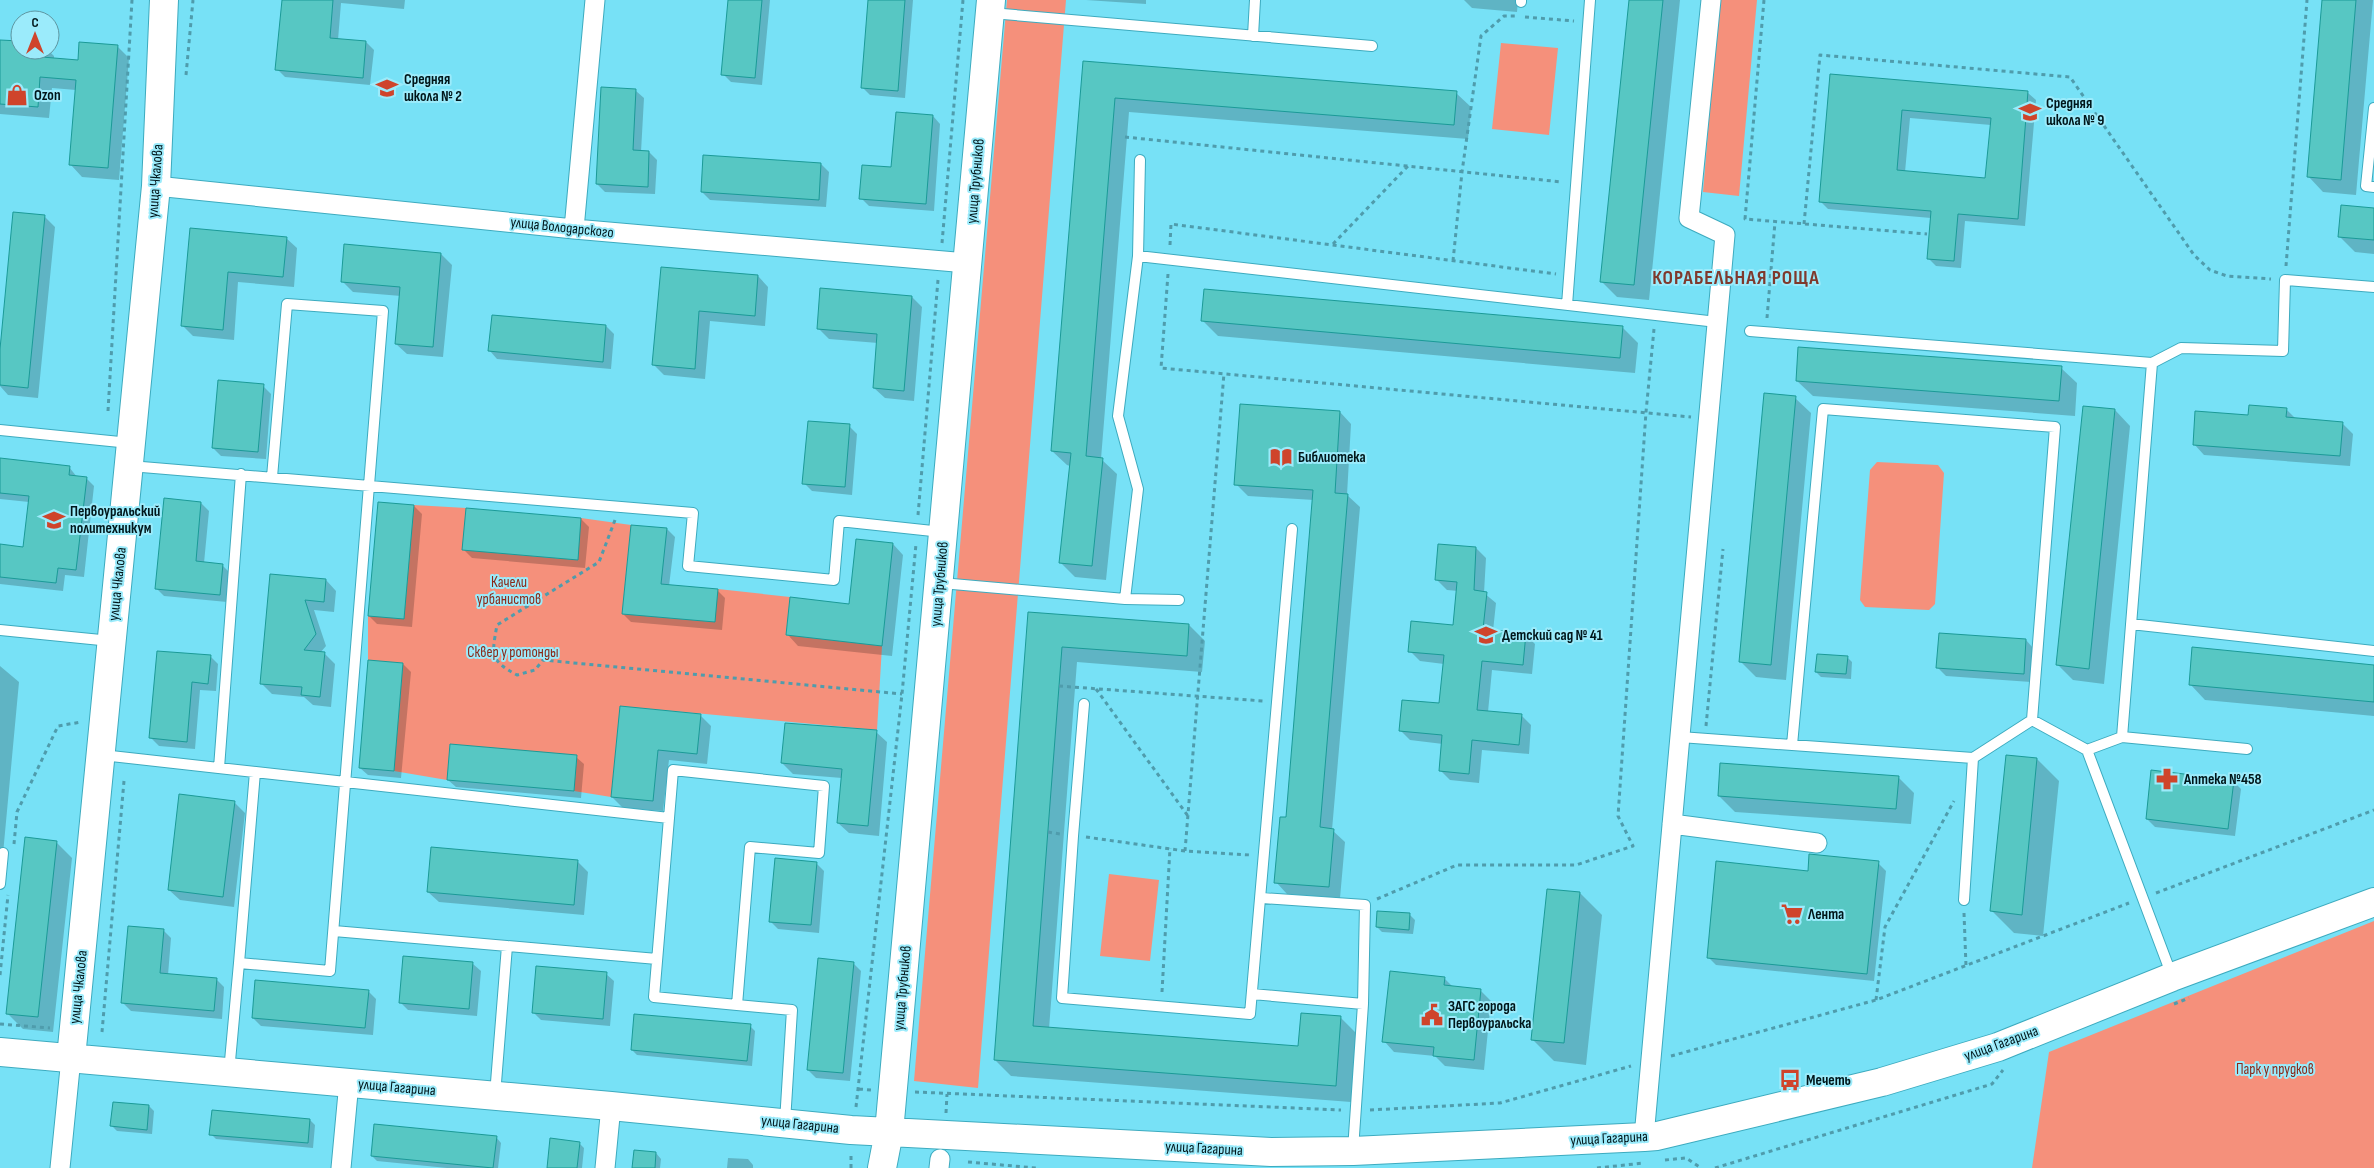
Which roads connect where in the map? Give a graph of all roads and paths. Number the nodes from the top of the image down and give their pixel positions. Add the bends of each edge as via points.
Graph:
1 (132, 0) edge
2 (163, 0) edge
3 (595, 0) edge
4 (1256, 0) edge
5 (1590, 0) edge
6 (1711, 0) edge
7 (1764, 0) edge
8 (2307, 0) edge
9 (991, 6) edge
10 (1588, 22) junction
11 (1253, 36) junction
12 (1372, 46) dead end
13 (2374, 108) edge
14 (1125, 137) dead end
15 (1140, 160) dead end
16 (1408, 166) junction
17 (1462, 172) junction
18 (1576, 184) junction
19 (156, 186) junction
20 (2374, 187) edge
21 (1775, 222) junction
22 (1804, 224) junction
23 (574, 228) junction
24 (1927, 234) dead end
25 (1332, 245) junction
26 (1138, 256) junction
27 (1169, 259) junction
28 (1454, 260) junction
29 (967, 263) junction
30 (1569, 276) junction
31 (2285, 280) junction
32 (2374, 288) edge
33 (1567, 305) junction
34 (1656, 315) junction
35 (1718, 322) junction
36 (1750, 331) dead end
37 (1766, 333) junction
38 (2152, 363) junction
39 (1224, 373) junction
40 (1646, 412) junction
41 (1709, 418) junction
42 (0, 430) edge
43 (122, 450) junction
44 (241, 474) junction
45 (272, 477) junction
46 (370, 485) junction
47 (620, 506) junction
48 (1292, 529) dead end
49 (944, 532) junction
50 (1723, 549) dead end
51 (940, 583) junction
52 (1125, 599) junction
53 (1178, 600) dead end
54 (2131, 624) junction
55 (0, 630) edge
56 (112, 641) junction
57 (2374, 651) edge
58 (1059, 686) dead end
59 (1096, 689) junction
60 (902, 694) dead end
61 (1198, 697) junction
62 (1278, 702) junction
63 (1084, 704) dead end
64 (83, 712) dead end
65 (2032, 720) junction
66 (1680, 737) junction
67 (2122, 737) junction
68 (1705, 739) junction
69 (1792, 745) junction
70 (2247, 749) dead end
71 (2087, 750) junction
72 (100, 755) junction
73 (1973, 758) junction
74 (219, 768) junction
75 (255, 772) junction
76 (344, 782) junction
77 (1972, 796) junction
78 (2374, 810) edge
79 (1188, 816) junction
80 (669, 818) junction
81 (1672, 824) junction
82 (1048, 832) dead end
83 (1072, 836) junction
84 (1817, 843) dead end
85 (1170, 848) junction
86 (1186, 851) junction
87 (8, 852) joint
88 (1265, 856) junction
89 (4, 886) edge
90 (1262, 898) junction
91 (2143, 898) junction
92 (1964, 900) joint
93 (2374, 902) edge
94 (1365, 904) junction
95 (334, 931) junction
96 (507, 946) junction
97 (657, 959) junction
98 (239, 963) junction
99 (1966, 966) junction
100 (0, 975) edge
101 (2172, 977) junction
102 (1252, 994) junction
103 (1876, 1000) junction
104 (1363, 1004) junction
105 (738, 1005) junction
106 (1161, 1006) junction
107 (0, 1024) edge
108 (54, 1029) dead end
109 (0, 1052) edge
110 (70, 1058) junction
111 (1651, 1061) junction
112 (229, 1072) junction
113 (349, 1082) junction
114 (947, 1094) dead end
115 (495, 1096) junction
116 (611, 1106) junction
117 (1356, 1111) junction
118 (785, 1122) junction
119 (889, 1132) junction
120 (1645, 1149) junction
121 (1353, 1151) junction
122 (1656, 1161) dead end
123 (940, 1164) edge
124 (60, 1168) edge
125 (341, 1168) edge
126 (605, 1168) edge
127 (882, 1168) edge
128 (1036, 1168) edge
129 (1597, 1168) edge
130 (1701, 1168) edge

1 - 43 path
2 - 19 street, улица Чкалова
3 - 23 street
4 - 11 lane
5 - 10 lane
6 - 35 street via 1689,218 1725,235
7 - 21 path via 1745,219
8 - 31 path
9 - 11 lane
9 - 29 street, улица Трубников
10 - 17 path via 1504,16 1481,36
10 - 18 lane
11 - 12 lane
13 - 20 lane via 2366,186
14 - 16 path
15 - 26 lane
16 - 17 path
16 - 25 path
17 - 18 path
17 - 28 path
18 - 30 lane
19 - 23 street, улица Володарского
19 - 43 street, улица Чкалова
21 - 22 path
21 - 37 path
22 - 24 path
22 - 31 path via 1820,55 2070,77 2194,254 2210,270 2227,276
23 - 29 street, улица Володарского
25 - 27 path via 1171,224
25 - 28 path
26 - 27 lane
26 - 52 lane via 1118,416 1138,489
27 - 33 lane
27 - 39 path via 1161,368
28 - 30 path
29 - 49 street, улица Трубников
30 - 33 lane
31 - 32 lane
31 - 38 lane via 2283,351 2181,348
33 - 34 lane
34 - 35 lane
34 - 40 path
35 - 41 street
36 - 37 lane
37 - 38 lane
38 - 54 lane
39 - 40 path
39 - 61 path
40 - 41 path
40 - 94 path via 1618,816 1633,846 1576,865 1457,865
41 - 66 street
42 - 43 lane
43 - 44 lane
43 - 56 street, улица Чкалова
44 - 45 lane
44 - 74 lane
45 - 46 lane
45 - 46 lane via 287,304 383,311
46 - 47 lane
46 - 76 lane
47 - 49 lane via 693,513 688,566 834,580 839,521
47 - 60 path via 599,562 497,625 492,649 499,666 517,674 535,670 543,660
48 - 62 lane
49 - 51 street, улица Трубников
50 - 68 path
51 - 52 lane
51 - 119 street, улица Трубников
52 - 53 lane
54 - 57 lane
54 - 67 lane
55 - 56 lane
56 - 72 street, улица Чкалова
58 - 59 path
59 - 61 path
59 - 79 path
61 - 62 path
61 - 79 path
62 - 88 lane
63 - 83 lane
64 - 87 path via 82,722 58,726 17,812
65 - 69 lane via 2055,427 1823,410
65 - 71 lane
65 - 73 lane
66 - 68 lane
66 - 81 street
67 - 70 lane
67 - 71 lane
68 - 69 lane
69 - 73 lane
71 - 91 lane
72 - 74 lane
72 - 110 street, улица Чкалова
73 - 77 lane
74 - 75 lane
75 - 76 lane
75 - 98 lane
76 - 80 lane
76 - 95 lane
77 - 92 lane
77 - 103 path via 1957,797 1885,927
78 - 91 path
79 - 86 path
80 - 97 lane
80 - 105 lane via 674,770 824,786 819,853 750,847
81 - 84 street
81 - 111 street
82 - 83 path
83 - 85 path
83 - 106 lane via 1062,998
85 - 86 path
85 - 106 path
86 - 88 path
87 - 89 lane
88 - 90 lane
89 - 100 path
90 - 94 lane
90 - 102 lane
91 - 99 path
91 - 101 lane
92 - 99 path
93 - 101 street, улица Гагарина
94 - 104 lane
95 - 96 lane
95 - 98 lane via 330,971
96 - 97 lane
96 - 115 lane
97 - 105 lane via 654,997
98 - 112 lane
99 - 103 path
101 - 120 street, улица Гагарина via 1998,1047 1882,1082 1657,1136
102 - 104 lane
102 - 106 lane via 1250,1014
103 - 111 path
104 - 117 lane
105 - 118 lane via 792,1010
107 - 108 path
109 - 110 street, улица Гагарина
110 - 112 street, улица Гагарина
110 - 124 street, улица Чкалова
111 - 117 path via 1500,1102
111 - 120 street
112 - 113 street, улица Гагарина
113 - 115 street, улица Гагарина
113 - 125 street
114 - 117 path
115 - 116 street, улица Гагарина
116 - 118 street, улица Гагарина
116 - 126 street
117 - 121 lane
118 - 119 street, улица Гагарина
119 - 121 street, улица Гагарина via 1270,1156
119 - 127 street, улица Трубников
120 - 121 street, улица Гагарина
120 - 129 path
122 - 130 path via 1686,1158
123 - 128 path

